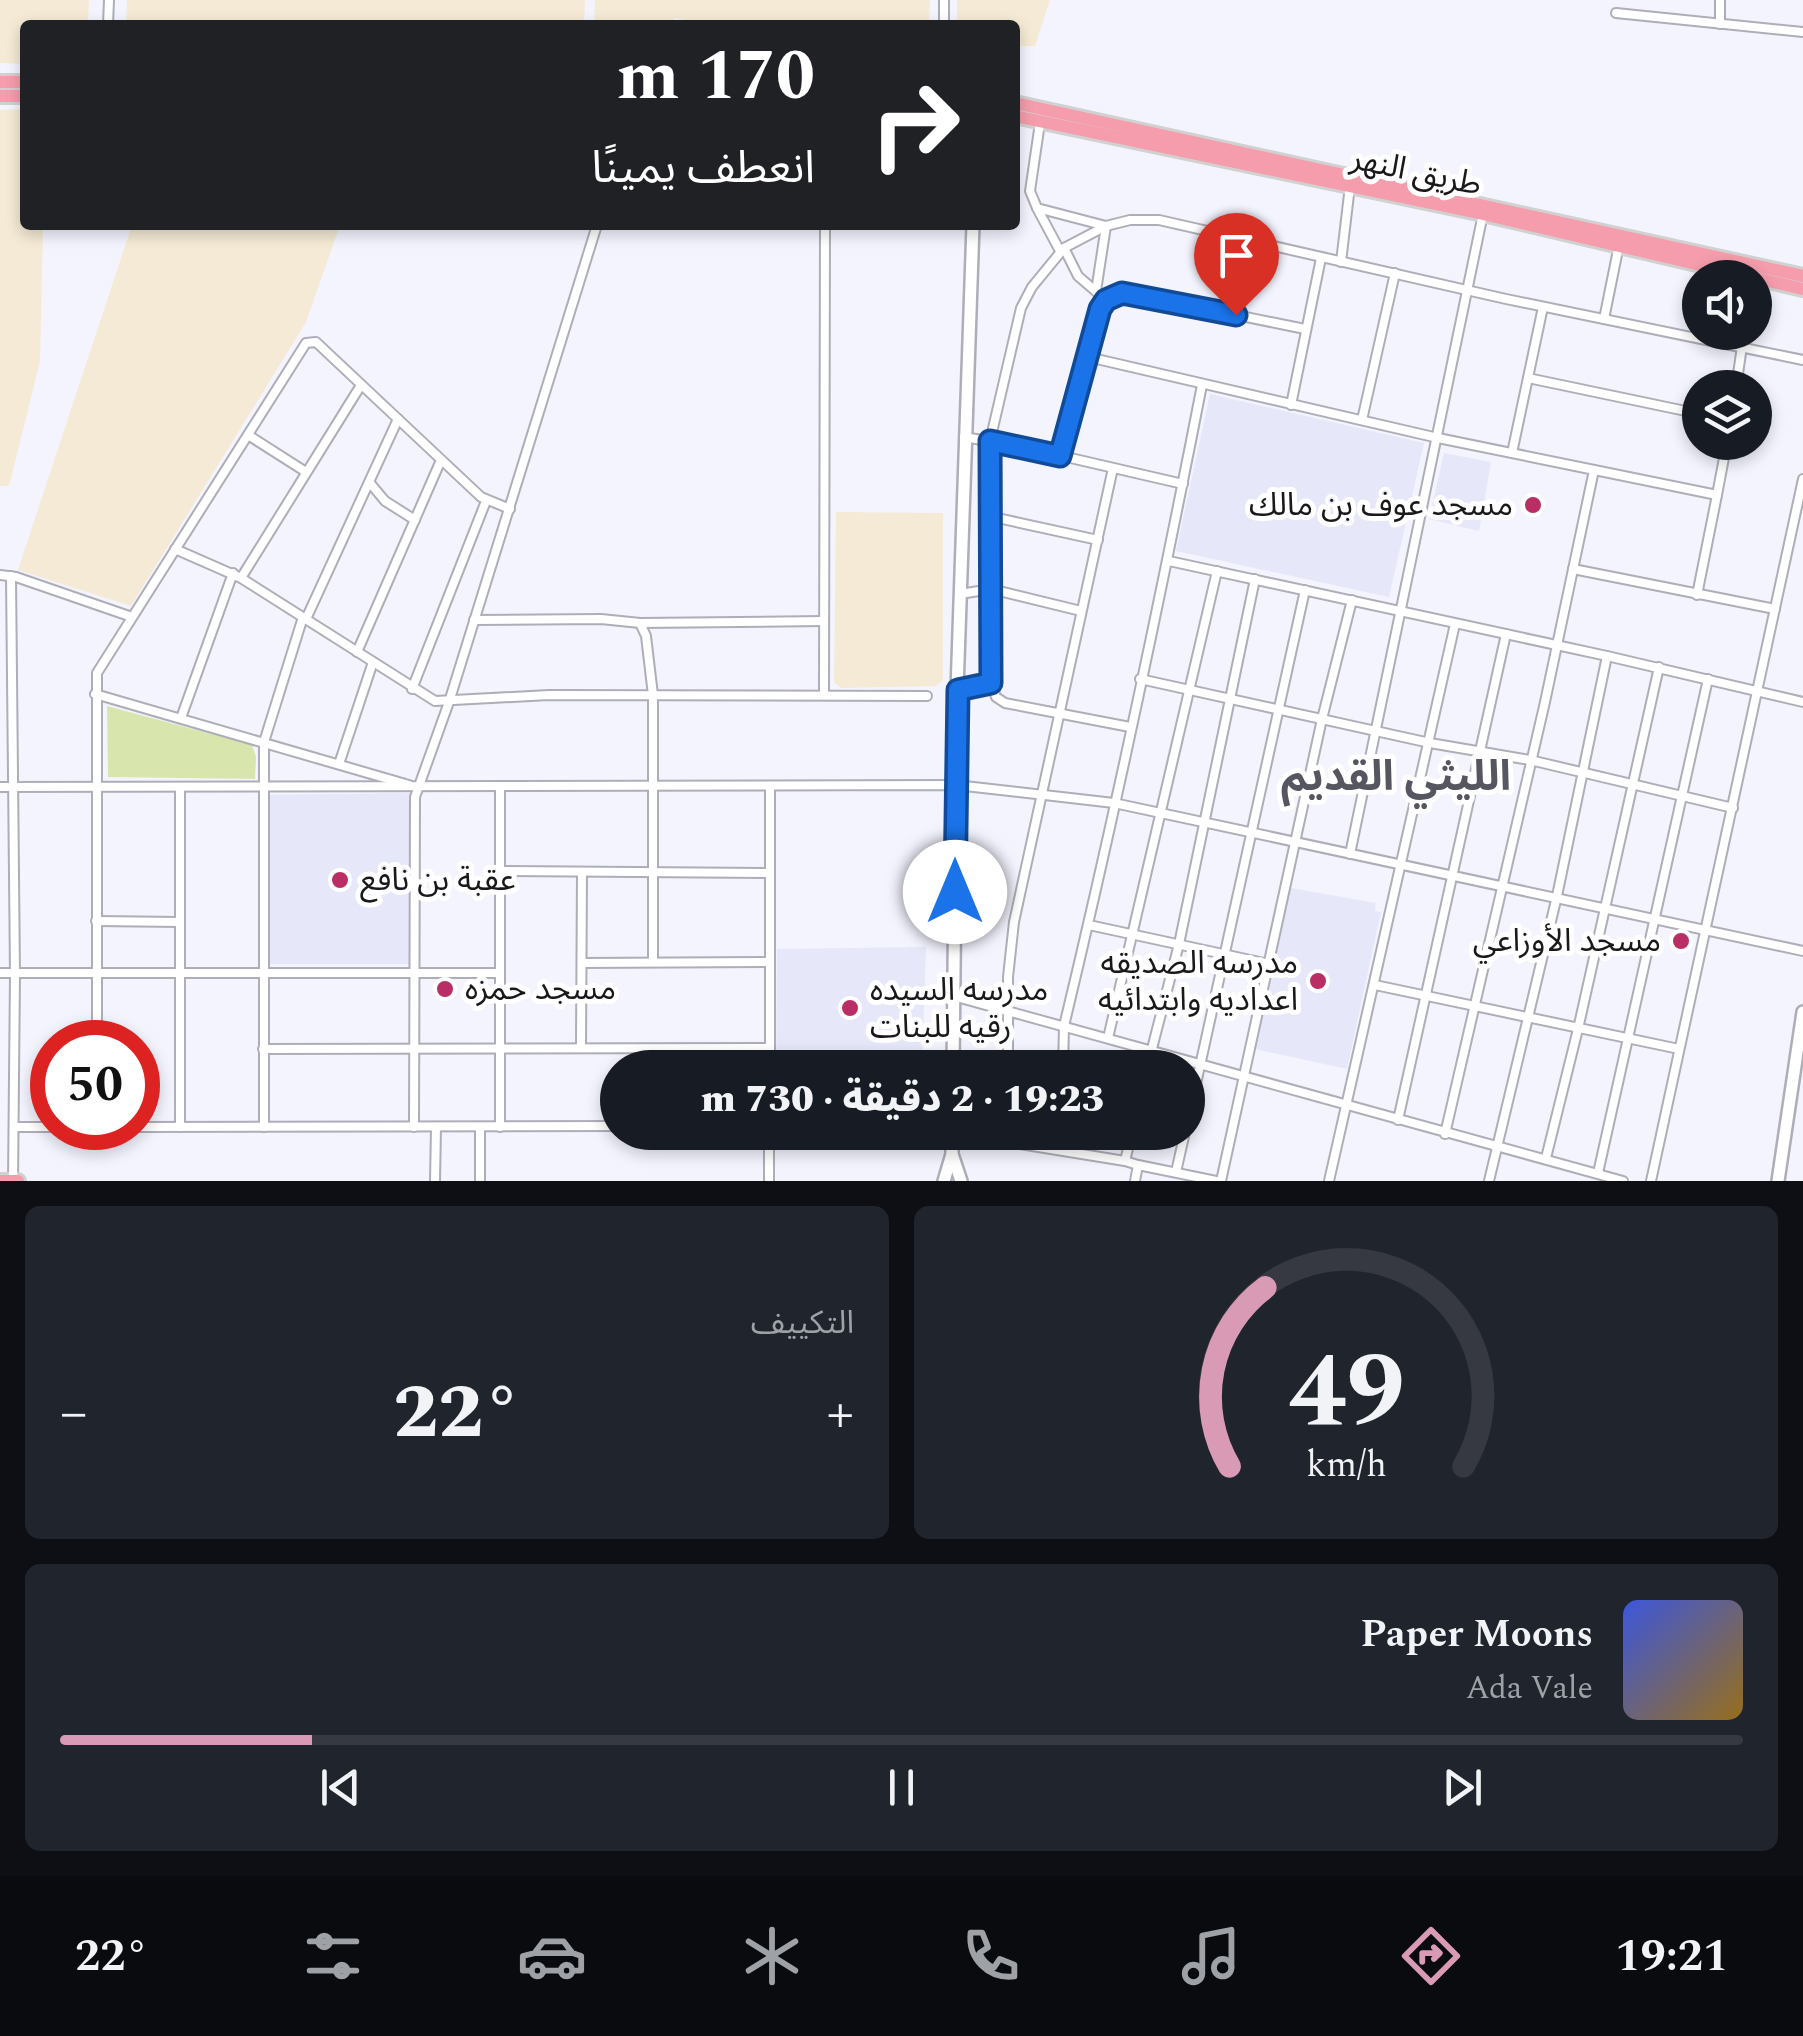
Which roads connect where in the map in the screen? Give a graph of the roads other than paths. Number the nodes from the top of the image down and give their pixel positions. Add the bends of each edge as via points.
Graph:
1 (1720, 0) edge
2 (1616, 13) dead end
3 (1720, 24) junction
4 (1803, 32) edge
5 (1020, 105) edge
6 (1020, 117) edge
7 (1040, 123) junction
8 (1350, 186) junction
9 (1037, 208) junction
10 (1483, 214) junction
11 (1106, 226) junction
12 (595, 230) edge
13 (824, 230) edge
14 (973, 230) edge
15 (1619, 245) junction
16 (1062, 249) junction
17 (1321, 258) junction
18 (1699, 259) junction
19 (1341, 262) junction
20 (1395, 273) junction
21 (1803, 276) edge
22 (1803, 289) edge
23 (1469, 290) junction
24 (1096, 291) junction
25 (1106, 300) junction
26 (1542, 307) junction
27 (1604, 319) junction
28 (1305, 329) junction
29 (1682, 334) edge
30 (1759, 350) edge
31 (1088, 357) junction
32 (1803, 360) edge
33 (1528, 378) junction
34 (361, 385) junction
35 (1202, 386) junction
36 (1290, 405) junction
37 (1682, 410) edge
38 (398, 419) junction
39 (1362, 420) junction
40 (248, 435) junction
41 (964, 437) junction
42 (1438, 438) junction
43 (990, 441) junction
44 (1512, 453) junction
45 (1060, 456) junction
46 (441, 460) junction
47 (1724, 460) edge
48 (1113, 468) junction
49 (1594, 470) junction
50 (306, 472) junction
51 (1803, 479) edge
52 (370, 483) junction
53 (1183, 484) junction
54 (1717, 495) junction
55 (363, 498) junction
56 (386, 501) junction
57 (486, 501) junction
58 (510, 509) junction
59 (993, 516) junction
60 (415, 520) junction
61 (1098, 540) junction
62 (175, 549) junction
63 (1169, 561) junction
64 (1573, 569) junction
65 (1217, 571) junction
66 (0, 575) edge
67 (237, 575) junction
68 (11, 576) junction
69 (1255, 579) junction
70 (992, 589) junction
71 (1306, 590) junction
72 (960, 594) junction
73 (1697, 595) junction
74 (1352, 600) junction
75 (1775, 609) junction
76 (1082, 611) junction
77 (1401, 612) junction
78 (132, 617) junction
79 (304, 618) junction
80 (474, 620) junction
81 (824, 621) junction
82 (640, 623) junction
83 (1455, 624) junction
84 (1506, 634) junction
85 (1556, 644) junction
86 (357, 652) junction
87 (1607, 656) junction
88 (373, 662) junction
89 (1658, 668) junction
90 (1140, 679) junction
91 (1708, 679) junction
92 (991, 683) junction
93 (412, 689) junction
94 (958, 690) junction
95 (1189, 690) junction
96 (1759, 691) junction
97 (95, 694) junction
98 (653, 695) junction
99 (824, 695) junction
100 (927, 696) dead end
101 (1229, 700) junction
102 (449, 702) junction
103 (1803, 702) edge
104 (1278, 710) junction
105 (1060, 714) junction
106 (181, 718) junction
107 (1322, 718) junction
108 (1130, 727) junction
109 (1376, 730) junction
110 (264, 742) junction
111 (1430, 743) junction
112 (1481, 752) junction
113 (1530, 760) junction
114 (339, 764) junction
115 (1583, 772) junction
116 (1633, 783) junction
117 (652, 784) junction
118 (956, 785) junction
119 (14, 786) junction
120 (96, 786) junction
121 (770, 786) junction
122 (0, 787) edge
123 (500, 787) junction
124 (180, 788) junction
125 (264, 788) junction
126 (418, 788) junction
127 (1041, 794) junction
128 (1682, 796) junction
129 (1114, 803) junction
130 (1733, 808) junction
131 (1162, 812) junction
132 (1203, 822) junction
133 (1252, 832) junction
134 (1297, 842) junction
135 (1350, 854) junction
136 (1401, 864) junction
137 (500, 872) junction
138 (651, 872) junction
139 (582, 873) junction
140 (770, 873) junction
141 (1453, 876) junction
142 (1503, 885) junction
143 (1557, 896) junction
144 (1606, 907) junction
145 (1654, 918) junction
146 (96, 921) junction
147 (180, 922) junction
148 (1088, 924) junction
149 (1705, 930) junction
150 (1133, 935) junction
151 (1179, 944) junction
152 (1803, 951) edge
153 (1224, 953) junction
154 (582, 962) junction
155 (653, 962) junction
156 (770, 962) junction
157 (1269, 964) junction
158 (180, 972) junction
159 (262, 972) junction
160 (0, 973) edge
161 (415, 973) junction
162 (500, 973) junction
163 (15, 974) junction
164 (96, 974) junction
165 (1375, 985) junction
166 (953, 996) junction
167 (1425, 997) junction
168 (1476, 1007) junction
169 (1008, 1012) junction
170 (1803, 1012) edge
171 (1527, 1018) junction
172 (96, 1020) edge
173 (1064, 1026) junction
174 (1578, 1029) junction
175 (1108, 1038) junction
176 (1628, 1040) junction
177 (415, 1047) junction
178 (500, 1047) junction
179 (582, 1047) junction
180 (263, 1048) junction
181 (770, 1048) joint
182 (953, 1050) edge
183 (1008, 1050) edge
184 (1063, 1050) edge
185 (1149, 1050) edge
186 (1152, 1050) edge
187 (1203, 1050) edge
188 (1679, 1050) junction
189 (1800, 1050) edge
190 (1205, 1066) edge
191 (1245, 1078) junction
192 (1346, 1103) junction
193 (1398, 1120) junction
194 (600, 1126) edge
195 (15, 1127) junction
196 (30, 1127) edge
197 (160, 1127) edge
198 (180, 1127) junction
199 (264, 1127) junction
200 (414, 1127) junction
201 (436, 1127) junction
202 (480, 1127) junction
203 (500, 1127) junction
204 (1444, 1134) junction
205 (1497, 1148) junction
206 (770, 1150) edge
207 (952, 1150) edge
208 (1064, 1150) edge
209 (1128, 1150) edge
210 (1181, 1150) edge
211 (952, 1154) junction
212 (1546, 1158) junction
213 (1125, 1161) junction
214 (1138, 1165) junction
215 (1176, 1172) junction
216 (1598, 1173) junction
217 (0, 1181) edge
218 (15, 1181) edge
219 (435, 1181) edge
220 (480, 1181) edge
221 (769, 1181) edge
222 (944, 1181) edge
223 (962, 1181) edge
224 (1135, 1181) edge
225 (1219, 1181) edge
226 (1329, 1181) edge
227 (1490, 1181) edge
228 (1623, 1181) edge
229 (1651, 1181) edge
230 (1778, 1181) edge

1 - 3 street
2 - 3 street
3 - 4 street
5 - 18 main road, طريق النهر
6 - 7 main road, طريق النهر
7 - 8 main road, طريق النهر
7 - 9 street via 1030,191
8 - 10 main road, طريق النهر
8 - 19 street
9 - 11 street
9 - 16 street
10 - 15 main road, طريق النهر
10 - 23 street
11 - 16 street
11 - 17 street via 1159,220
11 - 24 street
12 - 58 street
13 - 81 street
14 - 41 main road
15 - 18 main road, طريق النهر
15 - 27 street
16 - 24 street
16 - 43 street via 1021,308
17 - 19 street
17 - 28 street
18 - 21 main road, طريق النهر
18 - 22 main road, طريق النهر
19 - 20 street
20 - 23 street
20 - 39 street
23 - 26 street
23 - 42 street
24 - 25 street
25 - 28 street via 1133,294
25 - 31 street
26 - 27 street
26 - 33 street
27 - 29 street
28 - 36 street
30 - 32 street
31 - 35 street
31 - 45 street
33 - 37 street
33 - 44 street
34 - 38 street
34 - 40 street via 316,342 308,342
34 - 50 street
35 - 36 street
35 - 53 street
36 - 39 street
38 - 46 street
38 - 52 street
39 - 42 street
40 - 50 street
40 - 62 street
41 - 43 street
41 - 72 main road
42 - 44 street
42 - 77 street
43 - 45 street
43 - 59 street
44 - 49 street
45 - 48 street
46 - 57 street
46 - 60 street
47 - 54 street
48 - 53 street
48 - 61 street
49 - 54 street
49 - 64 street
50 - 67 street
51 - 75 street
52 - 55 street
52 - 56 street
53 - 63 street
54 - 73 street
55 - 56 street
55 - 79 street
56 - 60 street
57 - 58 street
57 - 93 street
58 - 80 street
59 - 61 street
59 - 70 street
60 - 86 street
61 - 76 street
62 - 67 street
62 - 78 street
63 - 65 street
63 - 90 street
64 - 73 street
64 - 85 street
65 - 69 street
65 - 95 street
66 - 68 street
67 - 79 street
67 - 106 street
68 - 78 street
68 - 119 street
69 - 71 street
69 - 101 street
70 - 72 street
70 - 76 street
70 - 92 street
71 - 74 street
71 - 104 street
72 - 94 main road
73 - 75 street
74 - 77 street
74 - 107 street
75 - 96 street
76 - 105 street
77 - 83 street
77 - 109 street
78 - 97 street via 98,671
79 - 86 street
79 - 110 street
80 - 82 street
80 - 102 street
81 - 82 street
81 - 99 street
82 - 98 street
83 - 84 street
83 - 111 street
84 - 85 street
84 - 112 street
85 - 87 street
85 - 113 street
86 - 88 street
87 - 89 street
87 - 115 street
88 - 93 street
88 - 114 street
89 - 91 street
89 - 116 street
90 - 95 street
90 - 108 street
91 - 96 street
91 - 128 street
92 - 94 street
92 - 105 street via 1000,701
93 - 102 street
94 - 118 main road
95 - 101 street
95 - 131 street
96 - 103 street
96 - 130 street
97 - 106 street
97 - 120 street
98 - 99 street
98 - 102 street
98 - 117 street
99 - 100 street
101 - 104 street
101 - 132 street
102 - 126 street
104 - 107 street
104 - 133 street
105 - 108 street
105 - 127 street
106 - 110 street
107 - 109 street
107 - 134 street
108 - 129 street
109 - 111 street
109 - 135 street
110 - 114 street
110 - 125 street
111 - 112 street
111 - 136 street
112 - 113 street
112 - 141 street
113 - 115 street
113 - 142 street
114 - 126 street
115 - 116 street
115 - 143 street
116 - 128 street
116 - 144 street
117 - 121 street
117 - 123 street
117 - 138 street
118 - 121 street
118 - 127 street
118 - 166 main road
119 - 120 street
119 - 122 street
119 - 163 street
120 - 124 street
120 - 146 street
121 - 140 street
123 - 126 street
123 - 137 street
124 - 125 street
124 - 147 street
125 - 126 street
125 - 159 street
126 - 161 street
127 - 129 street
127 - 169 street via 1009,951
128 - 130 street
128 - 145 street
129 - 131 street
129 - 148 street
130 - 149 street
131 - 132 street
131 - 150 street
132 - 133 street
132 - 151 street
133 - 134 street
133 - 153 street
134 - 135 street
134 - 157 street
135 - 136 street
136 - 141 street
136 - 165 street
137 - 139 street
137 - 162 street
138 - 139 street
138 - 140 street
138 - 155 street
139 - 154 street
140 - 156 street
141 - 142 street
141 - 167 street
142 - 143 street
142 - 168 street
143 - 144 street
143 - 171 street
144 - 145 street
144 - 174 street
145 - 149 street
145 - 176 street
146 - 147 street
146 - 164 street
147 - 158 street
148 - 150 street
148 - 173 street
149 - 152 street
149 - 188 street
150 - 151 street
150 - 175 street
151 - 153 street
151 - 186 street
153 - 157 street
153 - 187 street
154 - 155 street
154 - 179 street
155 - 156 street
156 - 181 street
157 - 191 street
158 - 159 street
158 - 164 street
158 - 198 street
159 - 161 street
159 - 180 street
160 - 163 street
161 - 162 street
161 - 177 street
162 - 178 street
163 - 164 street
163 - 195 street
164 - 172 street
165 - 167 street
165 - 192 street
166 - 169 street
166 - 182 main road
167 - 168 street
167 - 193 street
168 - 171 street
168 - 204 street
169 - 173 street
169 - 183 street
170 - 189 main road
171 - 174 street
171 - 205 street
173 - 175 street
173 - 184 street
174 - 176 street
174 - 212 street
175 - 185 street
176 - 188 street
176 - 216 street
177 - 178 street
177 - 180 street
177 - 200 street
178 - 179 street
178 - 203 street
179 - 181 street
180 - 199 street
188 - 229 street
189 - 230 main road
190 - 191 street
191 - 192 street
191 - 225 street
192 - 193 street
192 - 226 street
193 - 204 street
194 - 203 street
195 - 196 street
195 - 218 street
197 - 198 street
198 - 199 street
199 - 200 street
200 - 201 street
201 - 202 street
201 - 219 street
202 - 203 street
202 - 220 street
204 - 205 street
205 - 212 street
205 - 227 street
206 - 221 street
207 - 211 main road
208 - 213 street
209 - 213 street
210 - 215 street
211 - 222 main road
211 - 223 main road
212 - 216 street
213 - 214 street
214 - 215 street
214 - 224 street
215 - 225 street
216 - 228 street
217 - 218 main road

